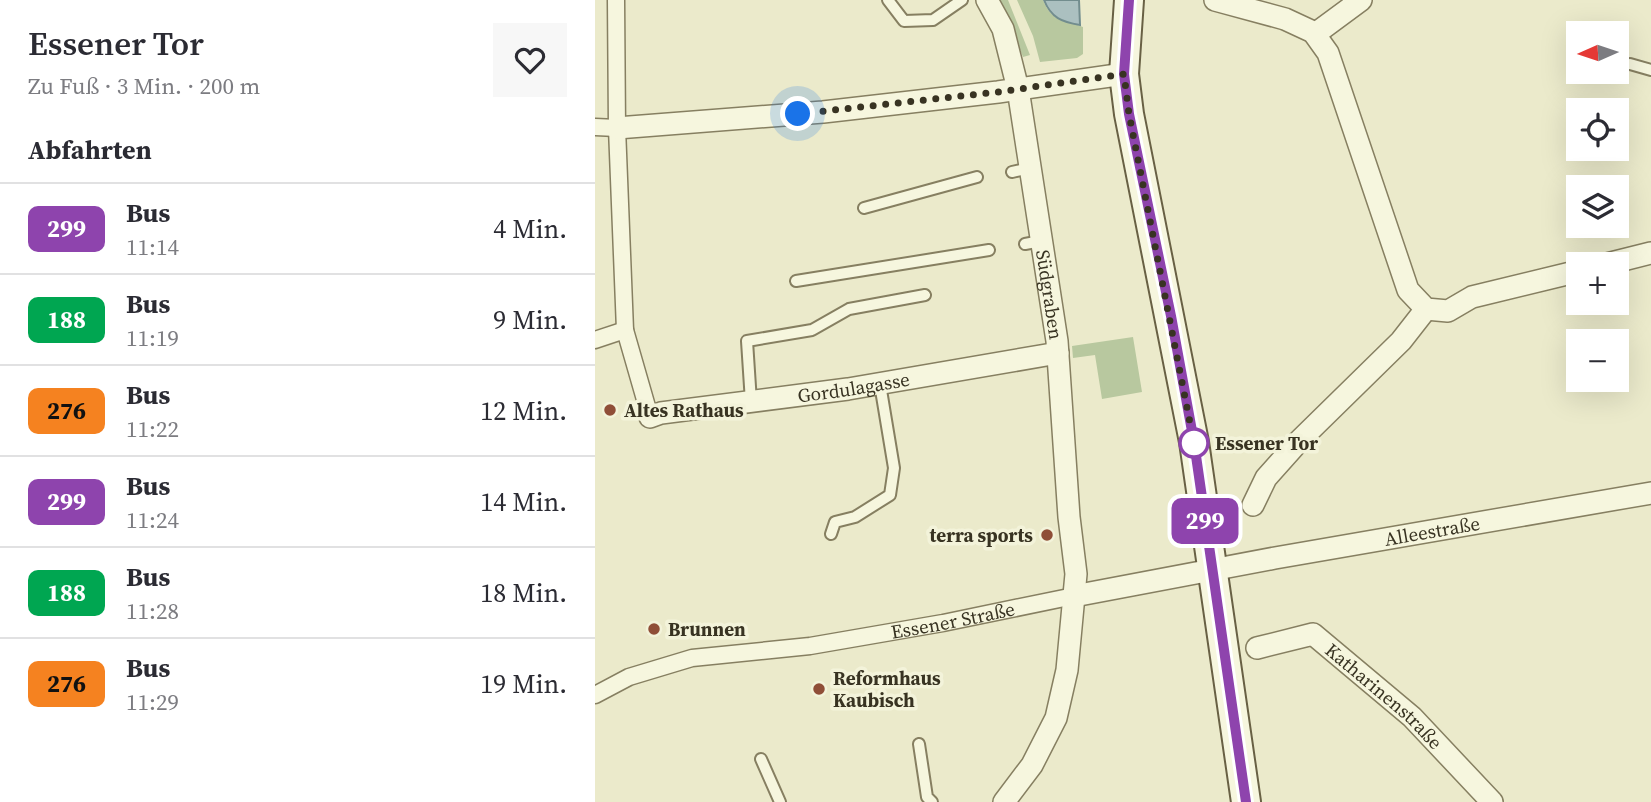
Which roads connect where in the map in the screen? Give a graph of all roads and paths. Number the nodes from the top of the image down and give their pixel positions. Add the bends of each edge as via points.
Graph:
1 (616, 0) edge
2 (888, 0) edge
3 (962, 0) edge
4 (987, 0) edge
5 (1129, 0) edge
6 (1215, 0) edge
7 (1361, 0) edge
8 (1315, 34) junction
9 (1630, 64) dead end
10 (1651, 69) edge
11 (1124, 74) junction
12 (1019, 89) junction
13 (595, 127) edge
14 (617, 128) junction
15 (977, 177) dead end
16 (864, 208) dead end
17 (989, 250) dead end
18 (1651, 253) edge
19 (1629, 258) edge
20 (1566, 274) edge
21 (796, 281) dead end
22 (925, 296) dead end
23 (1426, 309) junction
24 (625, 330) junction
25 (595, 340) edge
26 (1058, 353) junction
27 (880, 384) junction
28 (751, 402) junction
29 (650, 417) joint
30 (1651, 493) edge
31 (1253, 505) dead end
32 (831, 534) dead end
33 (1212, 570) junction
34 (1073, 596) junction
35 (1257, 648) dead end
36 (595, 695) edge
37 (919, 744) dead end
38 (761, 759) dead end
39 (780, 802) edge
40 (932, 802) edge
41 (1004, 802) edge
42 (1246, 802) edge
43 (1492, 802) edge

1 - 14 street
2 - 3 lane via 904,21 933,20
4 - 12 street, Südgraben via 1003,29
5 - 11 main road
6 - 8 street via 1285,19
7 - 8 street
8 - 23 street via 1328,53 1408,290
9 - 10 lane
11 - 12 street
11 - 33 main road via 1194,442
12 - 14 street via 823,112
12 - 26 street, Südgraben via 1021,170
13 - 14 street
14 - 24 street
15 - 16 lane
17 - 21 lane
18 - 19 street
20 - 23 street via 1472,298 1448,312
22 - 28 lane via 849,309 812,330 747,341
23 - 31 street via 1401,341 1266,478
24 - 25 street
24 - 29 street
26 - 27 street, Gordulagasse
26 - 34 street, Südgraben via 1076,574
27 - 28 street, Gordulagasse
27 - 32 lane via 894,468 890,495 855,517 835,522
28 - 29 street, Gordulagasse
30 - 33 street, Alleestraße
33 - 34 street, Essener Straße
33 - 42 main road
34 - 36 street, Essener Straße via 810,646 692,658 629,677
34 - 41 street, Südgraben via 1067,670 1056,718 1032,765
35 - 43 street, Katharinenstraße via 1313,634 1412,718
37 - 40 lane via 927,797
38 - 39 lane

